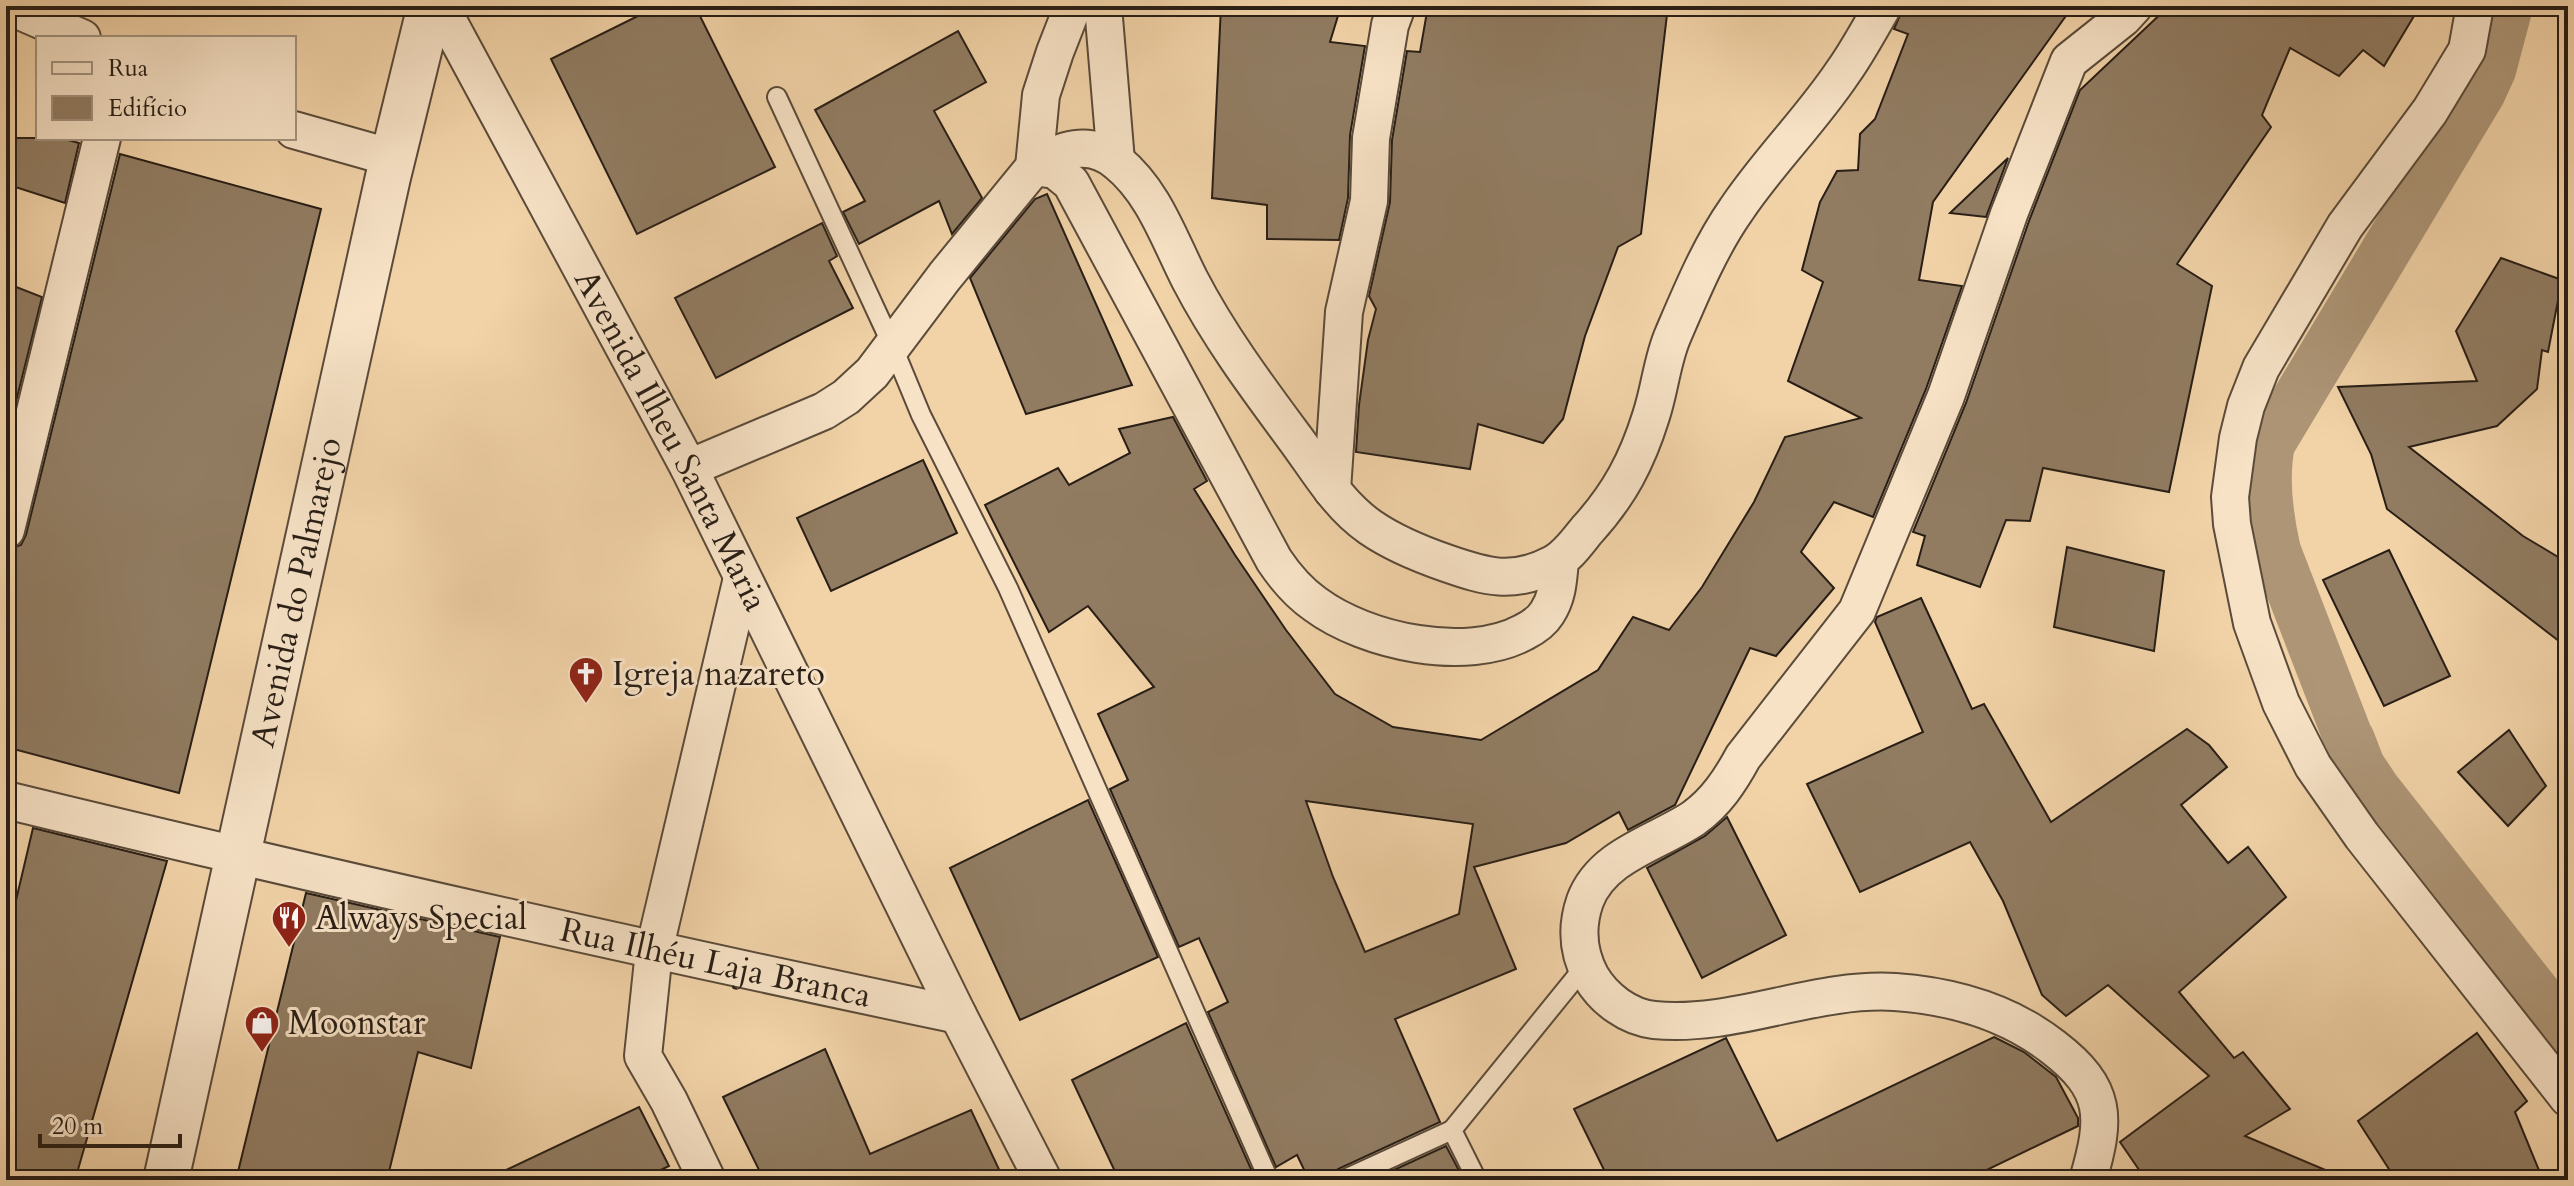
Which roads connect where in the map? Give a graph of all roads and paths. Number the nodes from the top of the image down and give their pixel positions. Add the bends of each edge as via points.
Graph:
1 (8, 6) edge
2 (430, 6) edge
3 (440, 6) edge
4 (1073, 6) edge
5 (1103, 6) edge
6 (1397, 6) edge
7 (1883, 6) edge
8 (2134, 6) edge
9 (2475, 6) edge
10 (77, 36) edge
11 (777, 97) dead end
12 (296, 131) edge
13 (102, 140) edge
14 (393, 158) junction
15 (1116, 161) junction
16 (1034, 167) junction
17 (892, 345) junction
18 (689, 468) junction
19 (1332, 490) junction
20 (6, 530) edge
21 (1560, 561) junction
22 (742, 578) junction
23 (6, 800) edge
24 (238, 857) junction
25 (654, 951) junction
26 (1585, 966) junction
27 (958, 1015) junction
28 (2568, 1098) edge
29 (1452, 1130) junction
30 (166, 1180) edge
31 (707, 1180) edge
32 (1043, 1180) edge
33 (1269, 1180) edge
34 (1343, 1180) edge
35 (1477, 1180) edge
36 (2088, 1180) edge

1 - 10 street
2 - 14 street, Avenida do Palmarejo
3 - 18 street, Avenida Ilheu Santa Maria
4 - 16 street via 1041,95
5 - 15 street
6 - 19 street via 1371,138 1369,201 1344,312
7 - 21 street via 1842,74 1735,211 1671,339 1630,473 1606,510
8 - 26 street via 2069,61 1946,396 1857,611 1715,800 1694,818 1614,863 1598,879 1579,925
9 - 28 street via 2467,50 2430,111 2345,226 2261,368 2238,438 2232,524 2252,623 2281,703 2313,766
11 - 17 lane
12 - 14 street
13 - 20 street
14 - 24 street, Avenida do Palmarejo
15 - 16 street via 1096,150 1075,148 1052,154
15 - 19 street via 1146,193 1189,279 1247,375
16 - 17 street
16 - 21 street via 1055,170 1071,183 1274,560 1317,606 1364,630 1445,648 1476,647 1507,641 1546,616 1558,592
17 - 18 street via 872,373 824,411
17 - 33 lane via 1008,588
18 - 22 street, Avenida Ilheu Santa Maria
19 - 21 street via 1371,527 1401,545 1489,577 1536,573
22 - 25 street
22 - 27 street, Avenida Ilheu Santa Maria
23 - 24 street, Rua Ilhéu Laja Branca
24 - 25 street, Rua Ilhéu Laja Branca
24 - 30 street, Avenida do Palmarejo
25 - 27 street, Rua Ilhéu Laja Branca
25 - 31 street via 643,1056
26 - 29 lane
26 - 36 street via 1609,1000 1652,1020 1714,1017 1814,998 1894,992 1959,1003 2013,1021 2067,1058 2095,1094 2099,1141
27 - 32 street, Avenida Ilheu Santa Maria
29 - 34 lane
29 - 35 lane

